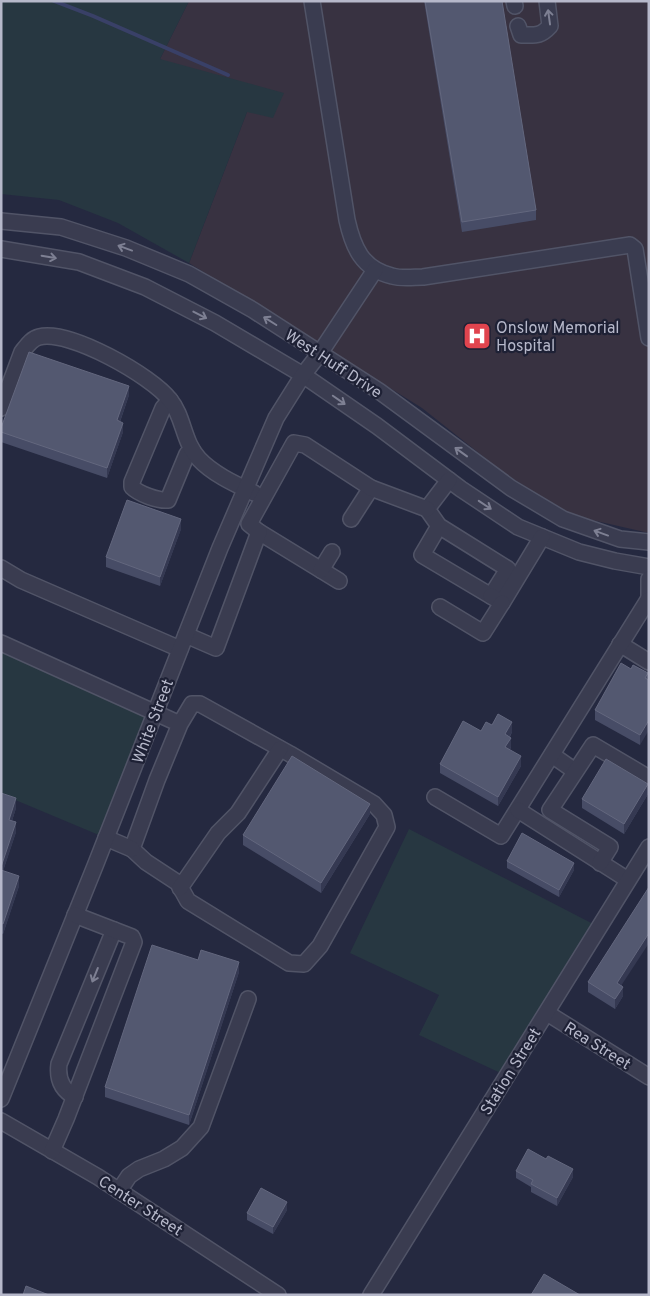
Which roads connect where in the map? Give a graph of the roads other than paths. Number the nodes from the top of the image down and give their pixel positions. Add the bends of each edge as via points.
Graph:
1 (312, 1) edge
2 (547, 1) edge
3 (518, 26) dead end
4 (1, 221) edge
5 (1, 249) edge
6 (375, 270) junction
7 (649, 338) edge
8 (320, 353) junction
9 (303, 375) junction
10 (170, 400) junction
11 (1, 408) edge
12 (193, 451) junction
13 (449, 480) junction
14 (245, 488) junction
15 (371, 488) junction
16 (264, 497) junction
17 (427, 510) junction
18 (351, 518) dead end
19 (439, 526) junction
20 (259, 532) junction
21 (542, 537) junction
22 (649, 542) edge
23 (332, 552) dead end
24 (649, 567) edge
25 (1, 568) edge
26 (321, 570) junction
27 (649, 579) edge
28 (339, 581) dead end
29 (496, 599) junction
30 (648, 601) edge
31 (440, 607) dead end
32 (183, 642) junction
33 (1, 643) edge
34 (620, 644) junction
35 (649, 662) edge
36 (155, 713) junction
37 (180, 724) junction
38 (280, 749) junction
39 (552, 755) junction
40 (575, 771) junction
41 (649, 778) edge
42 (435, 797) dead end
43 (518, 810) junction
44 (550, 810) junction
45 (542, 824) junction
46 (106, 838) junction
47 (649, 847) edge
48 (132, 849) junction
49 (600, 863) junction
50 (628, 880) junction
51 (180, 888) junction
52 (75, 915) junction
53 (114, 930) junction
54 (248, 999) dead end
55 (547, 1013) junction
56 (649, 1077) edge
57 (75, 1097) junction
58 (1, 1099) edge
59 (1, 1121) edge
60 (52, 1150) junction
61 (119, 1191) junction
62 (278, 1295) edge
63 (370, 1295) edge

1 - 6 street via 351,239 358,254
3 -> 2 street via 522,35 544,33 550,26
8 -> 4 street, West Huff Drive via 189,274 126,248 61,227
5 -> 9 street, West Huff Drive via 79,262 145,287 215,323
6 - 7 street via 394,277 424,277 630,245 635,249
6 - 8 street, White Street
8 - 9 street, White Street
22 -> 8 street, West Huff Drive via 620,539 563,519 511,488 379,391
9 -> 13 street, West Huff Drive
9 - 14 street, White Street via 276,418
10 - 11 street via 151,382 106,354 64,339 40,336 22,352
10 - 12 street
10 - 12 street via 163,408 132,487 162,501 168,500 187,454
12 - 14 street via 206,466
13 - 17 street
13 -> 21 street, West Huff Drive via 518,527
14 - 16 street
14 - 32 street, White Street
15 - 16 street via 305,444 294,443
15 - 17 street
15 - 18 street
16 - 20 street via 249,524
17 - 19 street
19 - 29 street via 508,569
19 - 29 street via 422,555
20 - 26 street
20 - 32 street via 216,648
21 - 24 street, West Huff Drive via 579,552
21 - 29 street
23 - 26 street
25 - 32 street via 21,580
26 - 28 street
27 - 30 street
29 - 31 street via 483,633
30 - 34 street
32 - 36 street, White Street
33 - 36 street
34 - 35 street
34 - 39 street
36 - 37 street
36 - 46 street, White Street
37 - 38 street via 192,704 200,704
37 - 48 street
38 - 51 street via 238,813 218,833
38 - 51 street via 374,804 384,815 387,827 320,946 304,964 289,963 188,901
39 - 40 street
39 - 43 street
40 - 41 street via 593,745
40 - 44 street
42 - 43 street via 502,836
43 - 45 street
44 - 45 street
44 - 49 street via 610,847
45 - 49 street
46 - 48 street
46 - 52 street, White Street
47 - 50 street, Station Street
48 - 51 street via 178,883
49 - 50 street
50 - 55 street, Station Street
52 - 53 street
52 - 58 street, White Street
53 -> 57 street via 59,1064 60,1082 65,1092
53 - 57 street via 132,937 134,942
54 - 61 street via 201,1127 182,1148 129,1176
55 - 56 street, Rea Street
55 - 63 street, Station Street
57 - 60 street
59 - 60 street, Center Street
60 - 61 street, Center Street
61 - 62 street, Center Street

